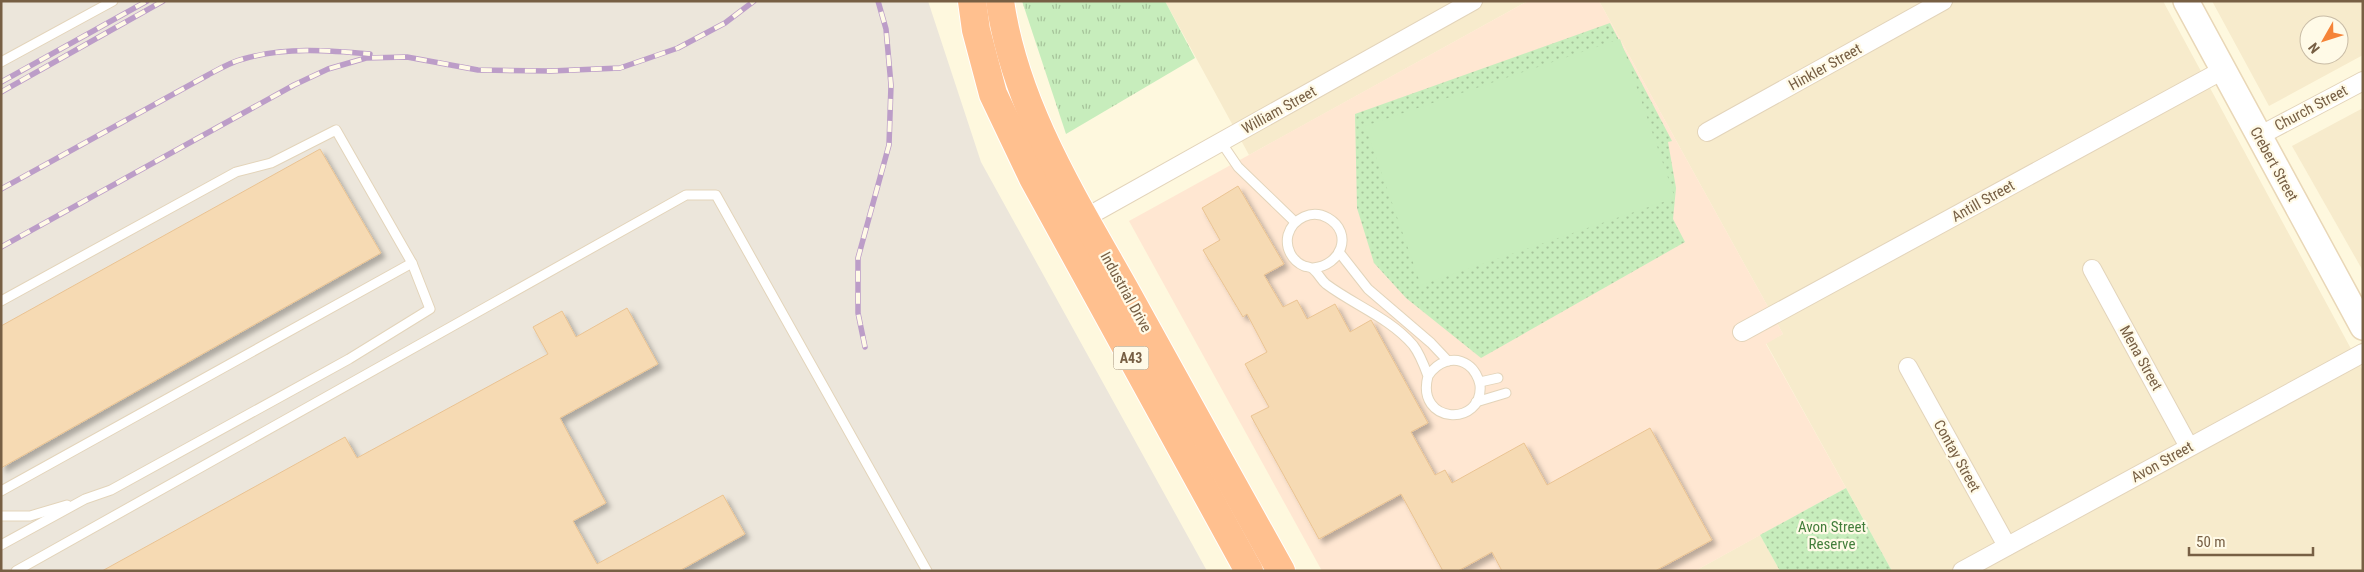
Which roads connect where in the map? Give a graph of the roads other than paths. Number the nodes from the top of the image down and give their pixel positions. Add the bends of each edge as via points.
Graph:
1 (112, 1) edge
2 (972, 1) edge
3 (1000, 1) edge
4 (1474, 1) edge
5 (1943, 1) edge
6 (2186, 1) edge
7 (1, 62) edge
8 (2223, 70) junction
9 (2363, 81) edge
10 (1031, 109) junction
11 (1006, 122) junction
12 (1707, 132) dead end
13 (2259, 136) junction
14 (1221, 142) junction
15 (1085, 218) junction
16 (1295, 222) junction
17 (1339, 252) junction
18 (412, 263) junction
19 (1313, 268) junction
20 (2092, 269) dead end
21 (1, 300) edge
22 (2363, 327) edge
23 (1742, 332) dead end
24 (2363, 354) edge
25 (1448, 361) junction
26 (1908, 366) dead end
27 (1428, 376) junction
28 (1498, 378) dead end
29 (1480, 382) junction
30 (1506, 393) dead end
31 (1476, 402) junction
32 (2190, 447) junction
33 (1, 492) edge
34 (86, 499) junction
35 (1, 516) edge
36 (1, 545) edge
37 (2007, 546) junction
38 (927, 570) edge
39 (16, 571) edge
40 (1249, 571) edge
41 (1281, 571) edge
42 (1962, 571) edge

1 - 7 lane
2 - 11 highway, Industrial Drive / A43 via 993,94
3 - 10 highway, Industrial Drive / A43 via 1020,82
4 - 14 street, William Street
5 - 12 street, Hinkler Street
6 - 8 street, Crebert Street
8 - 13 street, Crebert Street
8 - 23 street, Antill Street
9 - 13 street, Church Street
10 - 11 street
10 - 15 highway, Industrial Drive / A43
11 - 40 highway, Industrial Drive / A43 via 1033,178
13 - 22 street, Crebert Street
14 - 15 street, William Street
14 - 16 lane via 1238,167
15 - 41 highway, Industrial Drive / A43
16 - 17 lane via 1316,214 1330,219 1341,237
16 - 19 lane via 1288,237 1288,248 1298,262
17 - 19 lane via 1329,264
17 - 25 lane via 1368,289
18 - 21 lane via 336,130 271,163 236,172
18 - 33 lane
18 - 34 lane via 430,309 324,373 111,490
19 - 27 lane via 1324,282 1390,325 1413,345
20 - 32 street, Mena Street
24 - 32 street, Avon Street
25 - 27 lane via 1436,366
25 - 29 lane via 1468,365
26 - 37 street, Contay Street
27 - 31 lane via 1427,396 1440,412 1460,415
28 - 29 lane
29 - 31 lane
30 - 31 lane
32 - 37 street, Avon Street
34 - 35 lane via 30,516
34 - 36 lane
37 - 42 street, Avon Street
38 - 39 lane via 716,195 686,195

